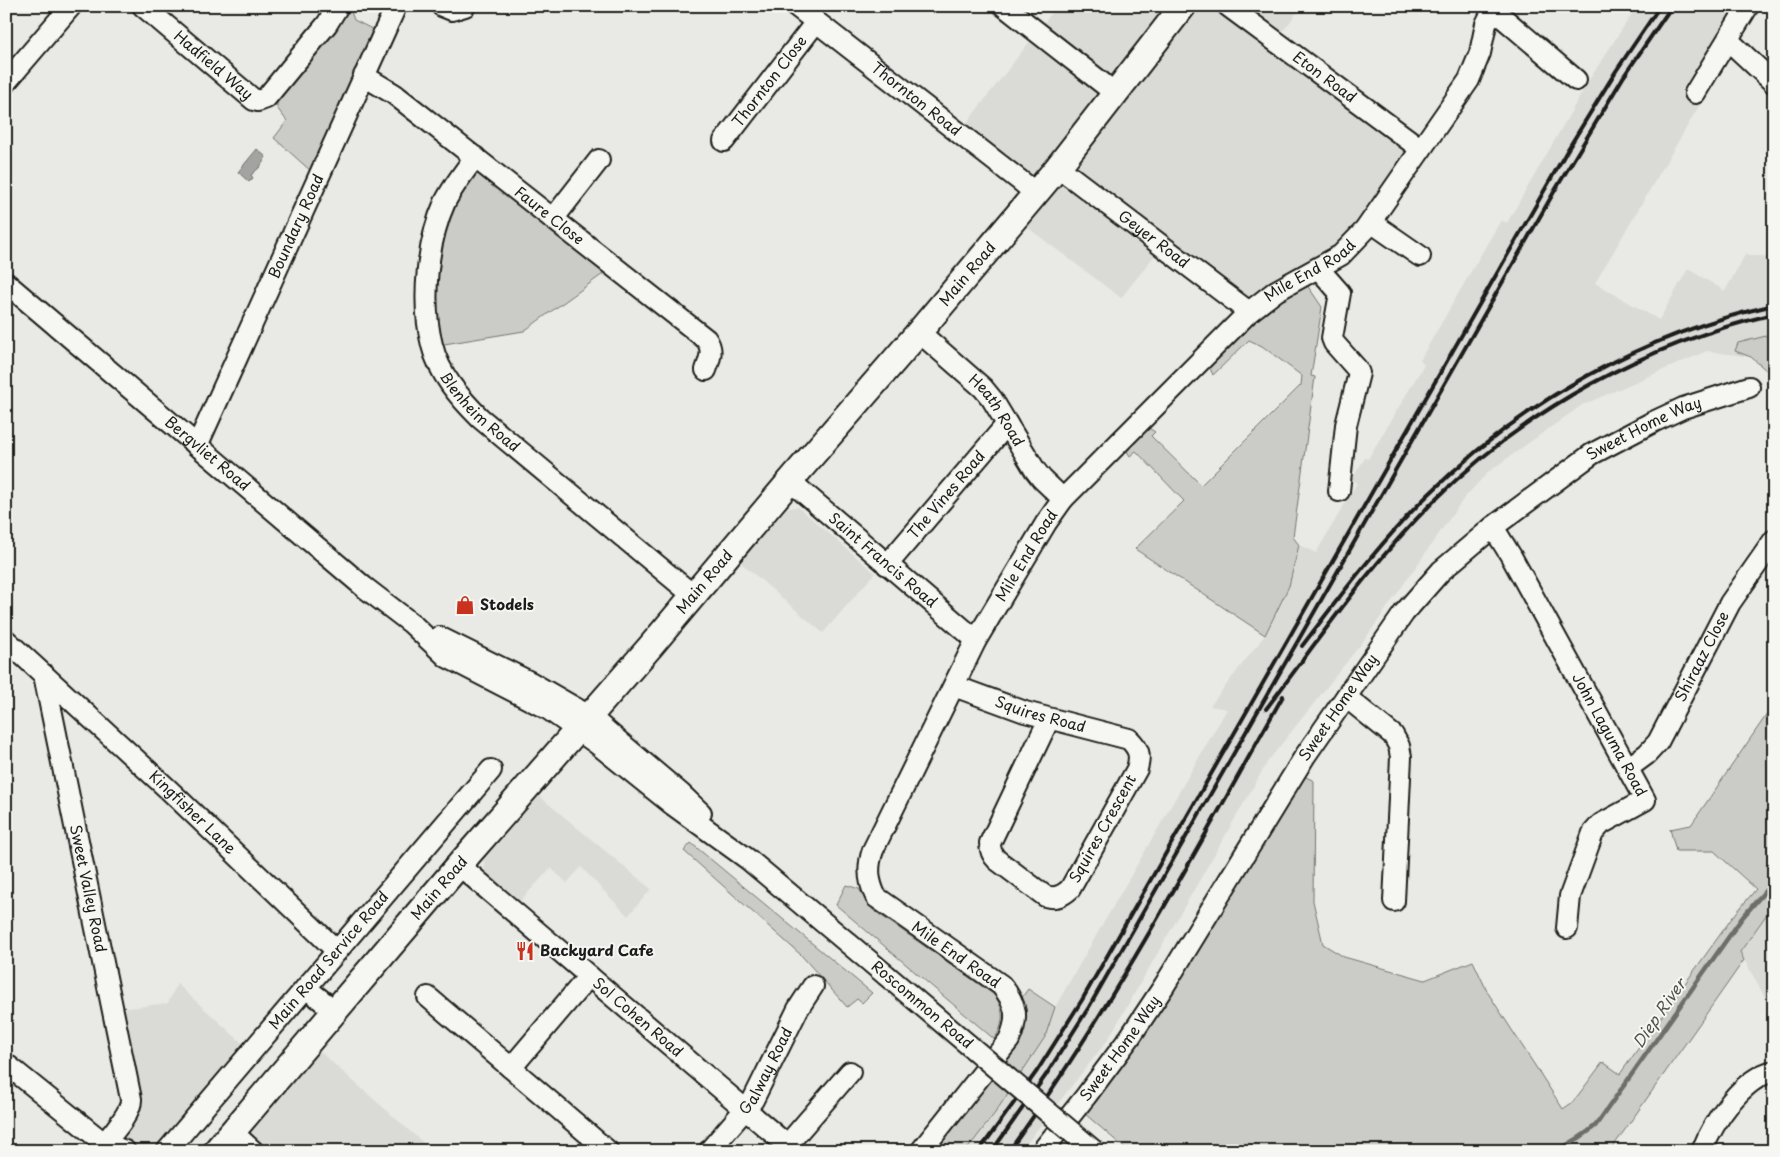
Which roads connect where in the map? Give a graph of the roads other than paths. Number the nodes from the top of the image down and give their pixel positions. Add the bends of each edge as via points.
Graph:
1 (71, 6) edge
2 (143, 6) edge
3 (338, 6) edge
4 (396, 6) edge
5 (442, 6) edge
6 (465, 6) edge
7 (796, 6) edge
8 (1004, 6) edge
9 (1183, 6) edge
10 (1228, 6) edge
11 (1748, 6) edge
12 (1492, 7) edge
13 (816, 22) junction
14 (1728, 40) junction
15 (364, 76) junction
16 (1576, 80) dead end
17 (6, 82) edge
18 (1774, 83) edge
19 (1116, 92) junction
20 (1695, 93) dead end
21 (724, 141) dead end
22 (1421, 150) junction
23 (475, 157) junction
24 (598, 160) dead end
25 (1058, 166) junction
26 (1036, 193) junction
27 (553, 219) junction
28 (1371, 222) junction
29 (1420, 256) dead end
30 (1318, 268) junction
31 (6, 283) edge
32 (1249, 312) junction
33 (919, 332) junction
34 (706, 370) dead end
35 (1749, 387) dead end
36 (1007, 424) junction
37 (197, 446) junction
38 (790, 481) junction
39 (1339, 491) dead end
40 (1063, 499) junction
41 (1493, 527) junction
42 (1774, 540) edge
43 (888, 565) junction
44 (694, 596) junction
45 (6, 640) edge
46 (976, 640) junction
47 (44, 675) junction
48 (954, 686) junction
49 (1346, 697) junction
50 (1049, 719) junction
51 (583, 723) junction
52 (1129, 740) joint
53 (1628, 768) junction
54 (490, 770) dead end
55 (459, 865) junction
56 (1394, 901) dead end
57 (1567, 928) dead end
58 (337, 951) junction
59 (589, 976) junction
60 (813, 986) dead end
61 (306, 988) junction
62 (428, 997) dead end
63 (335, 1011) junction
64 (6, 1064) edge
65 (511, 1068) junction
66 (1774, 1071) edge
67 (850, 1072) dead end
68 (746, 1109) junction
69 (232, 1132) junction
70 (103, 1148) edge
71 (791, 1148) edge
72 (124, 1151) edge
73 (167, 1151) edge
74 (216, 1151) edge
75 (253, 1151) edge
76 (608, 1151) edge
77 (709, 1151) edge
78 (921, 1151) edge
79 (1042, 1151) edge
80 (1094, 1151) edge
81 (1702, 1151) edge

1 - 17 street
2 - 3 street, Hadfield Way via 258,101 266,98 328,24
4 - 15 street, Boundary Road
5 - 6 street via 452,10
7 - 13 street, Thornton Road
8 - 19 street
9 - 19 main road, Main Road
10 - 22 street, Eton Road
11 - 14 street
12 - 16 street
12 - 22 street, Mile End Road via 1469,80
13 - 21 street, Thornton Close
13 - 26 street, Thornton Road
14 - 18 street
14 - 20 street
15 - 23 street, Faure Close via 394,94
15 - 37 street, Boundary Road
19 - 25 main road, Main Road
22 - 28 street, Mile End Road
23 - 27 street, Faure Close
23 - 44 street, Blenheim Road via 445,202 430,258 428,322 432,346 441,367 451,386 480,418
24 - 27 street
25 - 26 main road, Main Road
25 - 32 street, Geyer Road
26 - 33 main road, Main Road
27 - 34 street, Faure Close via 706,339 711,346
28 - 29 street
28 - 30 street, Mile End Road via 1341,255
30 - 32 street, Mile End Road via 1276,291
30 - 39 street via 1340,293 1332,332 1334,343 1359,373 1346,425
31 - 37 street, Bergvliet Road
32 - 40 street, Mile End Road
33 - 36 street, Heath Road via 983,388
33 - 38 main road, Main Road
35 - 41 street, Sweet Home Way via 1683,408 1592,454
36 - 40 street, Heath Road via 1035,470
36 - 43 street, The Vines Road
37 - 51 street, Bergvliet Road via 411,623 556,695
38 - 43 street, Saint Francis Road
38 - 44 main road, Main Road
40 - 46 street, Mile End Road
41 - 49 street, Sweet Home Way via 1422,591
41 - 53 street, John Laguma Road
42 - 53 street, Shiraaz Close via 1730,603 1658,742
43 - 46 street, Saint Francis Road
44 - 51 main road, Main Road
45 - 47 street
46 - 48 street, Mile End Road
47 - 58 street, Kingfisher Lane via 170,790
47 - 70 street, Sweet Valley Road via 131,1099 126,1114
48 - 50 street, Squires Road
48 - 78 street, Mile End Road via 873,850 869,877 876,897 883,903 1001,985 1012,1000 1016,1018 1008,1040
49 - 56 street via 1393,736 1399,746
49 - 79 street, Sweet Home Way via 1305,756 1130,1037
50 - 52 street, Squires Road
50 - 52 street, Squires Crescent via 990,848 997,860 1052,898 1070,889 1137,769 1140,759 1137,748
51 - 55 main road, Main Road
51 - 80 street, Roscommon Road, bridge via 682,794 749,860
53 - 57 street, John Laguma Road via 1645,800 1601,824 1593,833 1570,896
54 - 58 street, Main Road Service Road
55 - 59 street, Sol Cohen Road
55 - 63 main road, Main Road
58 - 61 street, Main Road Service Road
59 - 65 street
59 - 68 street, Sol Cohen Road
60 - 68 street, Galway Road
61 - 63 street
61 - 73 street, Main Road Service Road
62 - 65 street
63 - 69 main road, Main Road
64 - 70 street
65 - 76 street
66 - 81 street via 1748,1083 1734,1098
67 - 71 street
68 - 71 street, Sol Cohen Road
68 - 77 street, Galway Road
69 - 74 main road, Main Road
69 - 75 street
70 - 72 street

